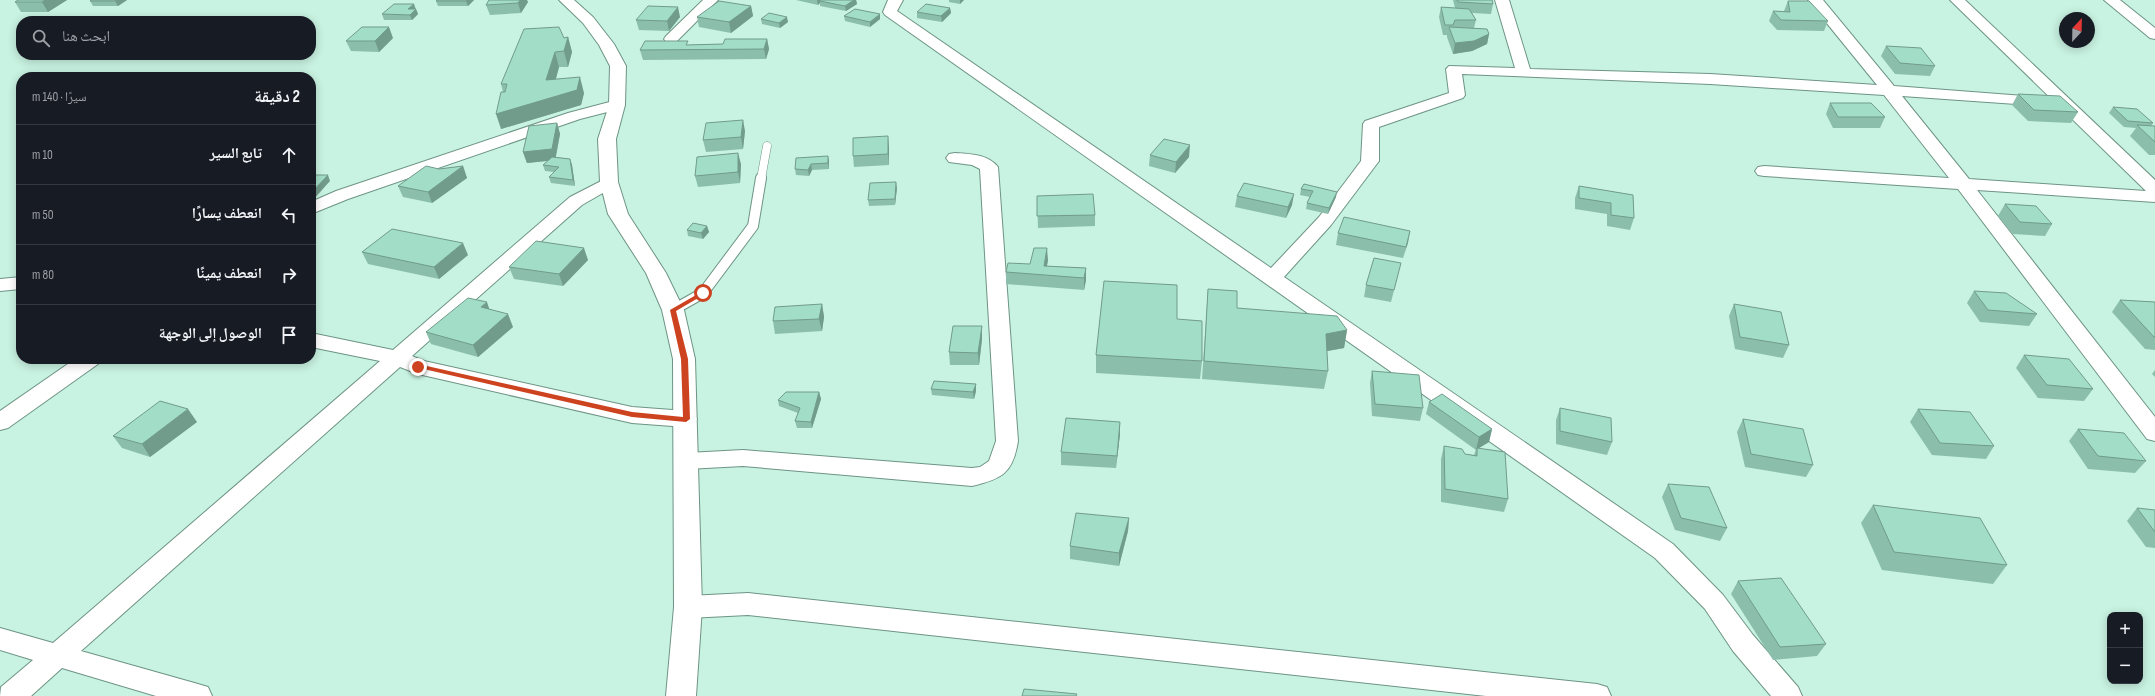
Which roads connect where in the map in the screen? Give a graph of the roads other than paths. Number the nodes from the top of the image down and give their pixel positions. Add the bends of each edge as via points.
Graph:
1 (566, 0) edge
2 (711, 0) edge
3 (896, 0) edge
4 (1502, 0) edge
5 (1815, 0) edge
6 (1957, 0) edge
7 (2111, 0) edge
8 (2155, 35) edge
9 (672, 40) edge
10 (1524, 73) junction
11 (1888, 92) junction
12 (2066, 102) junction
13 (617, 106) junction
14 (768, 146) dead end
15 (955, 158) dead end
16 (1764, 171) dead end
17 (609, 182) junction
18 (1964, 185) junction
19 (2155, 190) edge
20 (2155, 197) edge
21 (316, 207) edge
22 (1272, 278) junction
23 (16, 283) edge
24 (0, 285) edge
25 (673, 310) junction
26 (316, 341) edge
27 (395, 358) junction
28 (83, 364) edge
29 (686, 419) junction
30 (0, 422) edge
31 (2155, 433) edge
32 (687, 461) junction
33 (688, 607) junction
34 (0, 639) edge
35 (54, 656) junction
36 (11, 696) edge
37 (198, 696) edge
38 (681, 696) edge
39 (1597, 696) edge
40 (1788, 696) edge

1 - 13 street via 588,20 618,66
2 - 9 street
3 - 22 street via 890,12
4 - 10 street
5 - 11 street
6 - 12 street
7 - 8 street
10 - 11 street via 1710,79
10 - 22 street via 1454,69 1458,94 1371,124 1370,161 1325,221
11 - 12 street
11 - 18 street
12 - 19 street
13 - 17 street via 607,138
13 - 21 street via 574,116 342,195
14 - 25 lane via 753,226 703,293
15 - 32 street via 973,159 989,167 1008,441 1004,460 990,473 972,476 743,458
16 - 18 street
17 - 25 street via 618,214 656,273
17 - 27 street via 576,201
18 - 20 street
18 - 31 street
22 - 40 street via 1664,551 1714,602
23 - 24 street
25 - 29 street via 684,359
26 - 27 street
27 - 29 street via 418,367 632,415
27 - 35 street
28 - 30 street
29 - 32 street
32 - 33 street
33 - 38 street
33 - 39 street via 748,604
34 - 35 street
35 - 36 street
35 - 37 street

